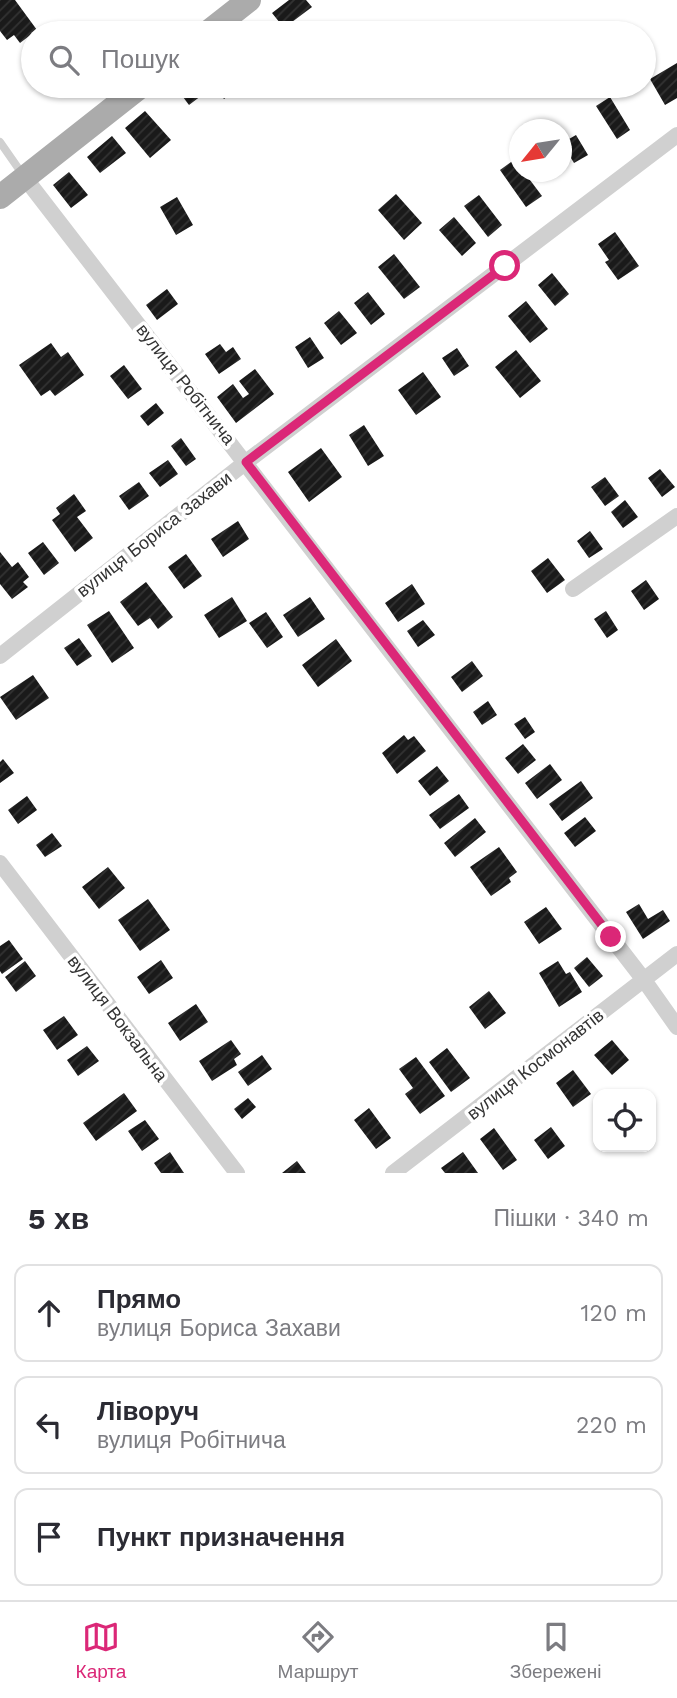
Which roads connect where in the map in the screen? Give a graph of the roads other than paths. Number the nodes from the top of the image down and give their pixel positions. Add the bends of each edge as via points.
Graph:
1 (249, 0) edge
2 (222, 21) edge
3 (126, 98) edge
4 (677, 135) edge
5 (0, 142) edge
6 (25, 178) junction
7 (0, 197) edge
8 (246, 462) junction
9 (677, 516) edge
10 (573, 589) dead end
11 (0, 656) edge
12 (0, 863) edge
13 (677, 954) edge
14 (644, 980) junction
15 (677, 1027) edge
16 (237, 1173) edge
17 (393, 1173) edge

1 - 2 main road
3 - 6 main road
4 - 8 street, вулиця Бориса Захави
5 - 6 lane, вулиця Робітнича
6 - 7 main road
6 - 8 street, вулиця Робітнича
8 - 11 street, вулиця Бориса Захави
8 - 14 street, вулиця Робітнича
9 - 10 street
12 - 16 street, вулиця Вокзальна
13 - 14 street, вулиця Космонавтів
14 - 15 street, вулиця Робітнича
14 - 17 street, вулиця Космонавтів

